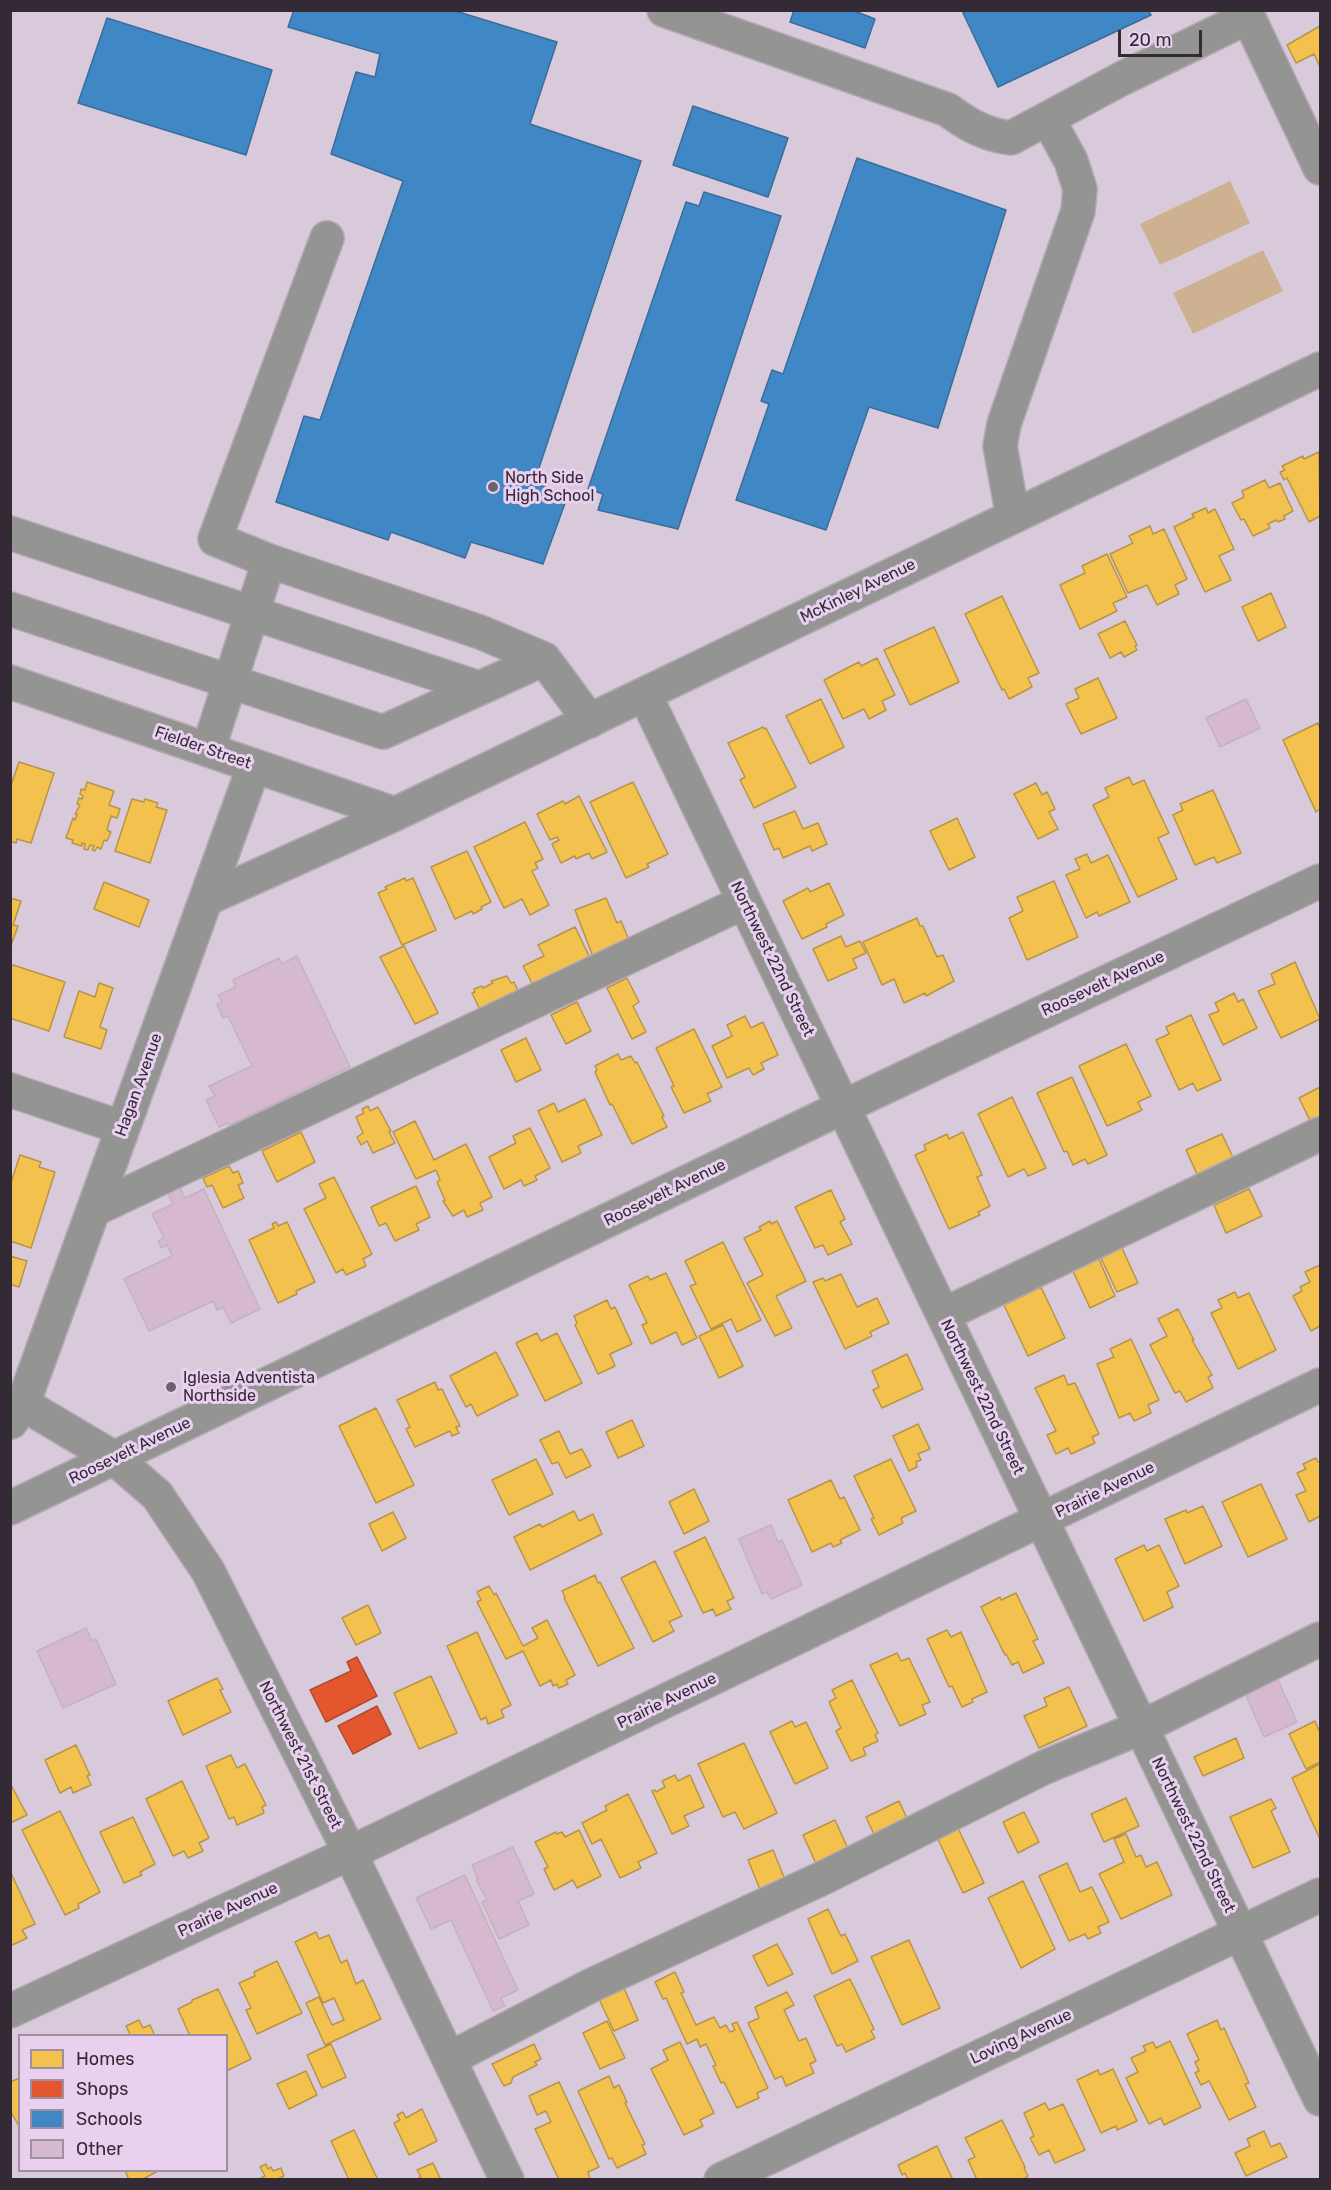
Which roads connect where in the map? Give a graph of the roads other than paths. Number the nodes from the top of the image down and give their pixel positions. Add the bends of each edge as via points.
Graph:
1 (664, 10) edge
2 (1246, 14) edge
3 (1048, 119) junction
4 (1310, 122) edge
5 (1320, 168) edge
6 (327, 238) dead end
7 (1320, 369) edge
8 (1012, 517) junction
9 (10, 533) edge
10 (269, 561) junction
11 (10, 609) edge
12 (252, 613) junction
13 (544, 659) junction
14 (230, 681) junction
15 (10, 682) edge
16 (479, 688) junction
17 (645, 694) junction
18 (590, 721) junction
19 (208, 750) junction
20 (254, 766) junction
21 (395, 814) junction
22 (1320, 881) edge
23 (206, 899) junction
24 (744, 902) junction
25 (10, 1090) edge
26 (843, 1107) junction
27 (123, 1128) junction
28 (1320, 1134) edge
29 (93, 1210) junction
30 (943, 1315) junction
31 (1320, 1385) edge
32 (15, 1410) edge
33 (114, 1458) junction
34 (10, 1508) edge
35 (1042, 1520) junction
36 (1320, 1639) edge
37 (1142, 1727) junction
38 (350, 1853) junction
39 (1320, 1895) edge
40 (1241, 1933) junction
41 (10, 2011) edge
42 (449, 2059) junction
43 (1320, 2099) edge
44 (507, 2180) edge
45 (721, 2180) edge

1 - 3 street via 948,110 994,136 1011,138
2 - 3 street
2 - 4 street
3 - 8 street via 1071,160 1080,189 1078,211 1004,424 1000,446
4 - 5 street
6 - 10 street via 215,539
7 - 8 street, McKinley Avenue
8 - 17 street, McKinley Avenue
9 - 12 street
10 - 12 street
10 - 13 street via 480,632
11 - 14 street
12 - 14 street
12 - 16 street
13 - 16 street
13 - 18 street
14 - 16 street via 383,732
14 - 19 street
15 - 19 street, Fielder Street
17 - 18 street, McKinley Avenue
17 - 24 street, Northwest 22nd Street
18 - 21 street, McKinley Avenue
19 - 20 street, Fielder Street
20 - 21 street, Fielder Street
20 - 23 street, Hagan Avenue
21 - 23 street, McKinley Avenue
22 - 26 street, Roosevelt Avenue
23 - 27 street, Hagan Avenue
24 - 26 street, Northwest 22nd Street
24 - 29 street
25 - 27 street
26 - 30 street, Northwest 22nd Street
26 - 33 street, Roosevelt Avenue
27 - 29 street, Hagan Avenue
28 - 30 street
29 - 32 street, Hagan Avenue
30 - 35 street, Northwest 22nd Street
31 - 35 street, Prairie Avenue
32 - 33 street, Northwest 21st Street
33 - 34 street, Roosevelt Avenue
33 - 38 street, Northwest 21st Street via 157,1495 208,1571
35 - 37 street, Northwest 22nd Street
35 - 38 street, Prairie Avenue
36 - 37 street
37 - 40 street, Northwest 22nd Street
37 - 42 street via 1045,1767 825,1877 592,1985
38 - 41 street, Prairie Avenue
38 - 42 street, Northwest 21st Street
39 - 40 street, Loving Avenue
40 - 43 street, Northwest 22nd Street
40 - 45 street, Loving Avenue
42 - 44 street, Northwest 21st Street

